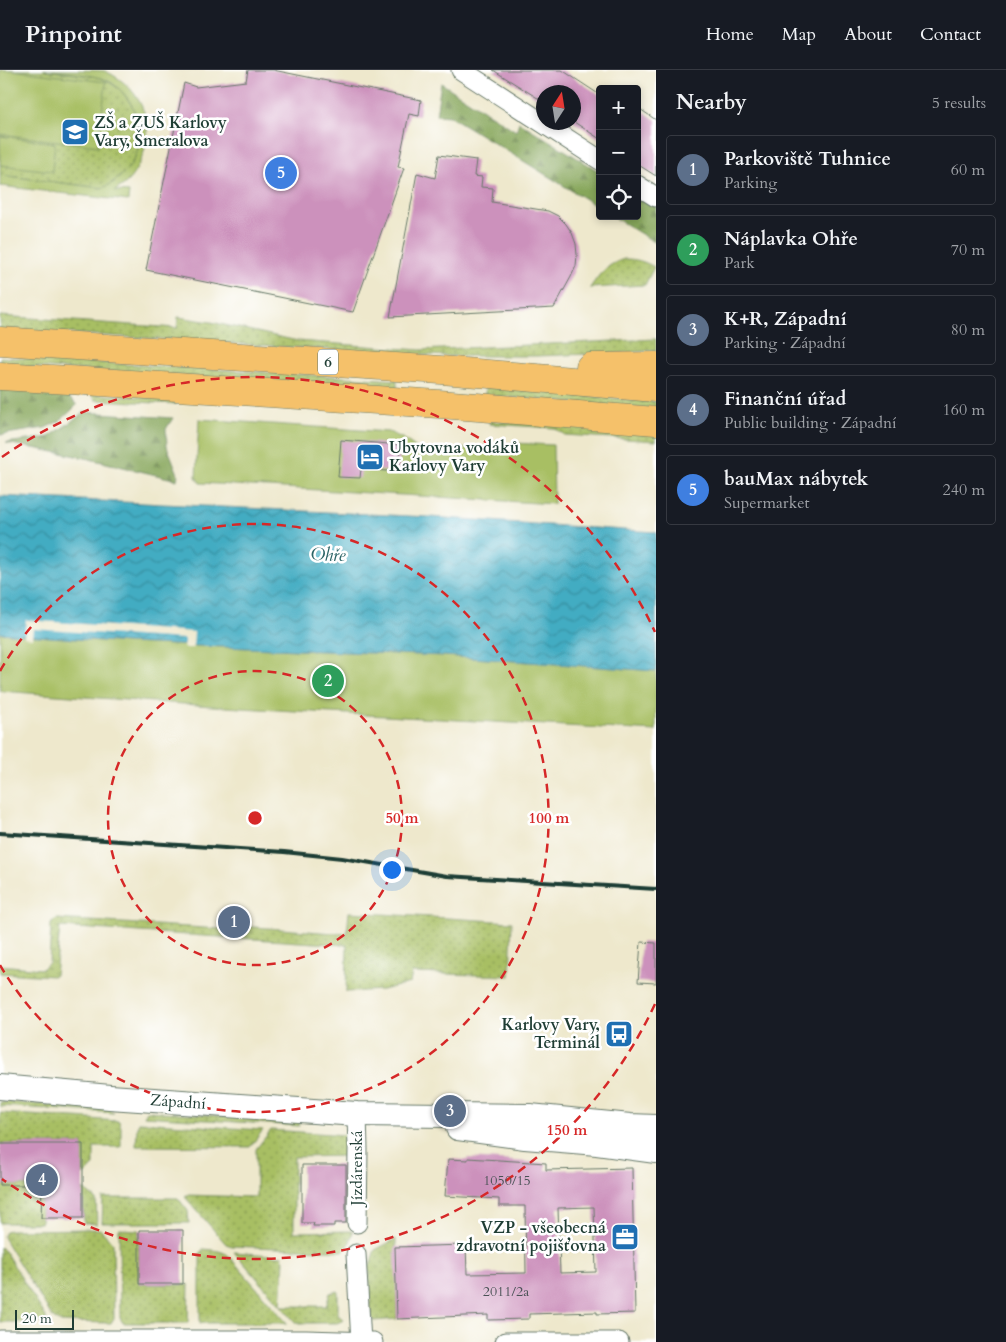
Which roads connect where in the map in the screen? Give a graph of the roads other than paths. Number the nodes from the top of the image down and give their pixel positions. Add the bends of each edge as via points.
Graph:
1 (461, 70) edge
2 (596, 157) edge
3 (641, 188) edge
4 (656, 197) edge
5 (0, 341) edge
6 (656, 366) edge
7 (441, 370) junction
8 (0, 376) edge
9 (656, 388) edge
10 (656, 421) edge
11 (0, 1087) edge
12 (357, 1114) junction
13 (656, 1126) edge
14 (656, 1151) edge
15 (357, 1223) dead end
16 (356, 1254) dead end
17 (0, 1340) edge
18 (361, 1342) edge
19 (373, 1342) edge
20 (505, 1342) edge
21 (619, 1342) edge

1 - 2 street
3 - 4 street
5 - 7 highway, 6
6 - 7 highway
7 - 9 highway, 6
8 - 10 highway, 6
11 - 12 street, Západní
12 - 13 street, Západní via 530,1116
12 - 14 street, Západní
12 - 15 street, Jízdárenská
16 - 18 street
17 - 18 street
18 - 19 street
20 - 21 street

